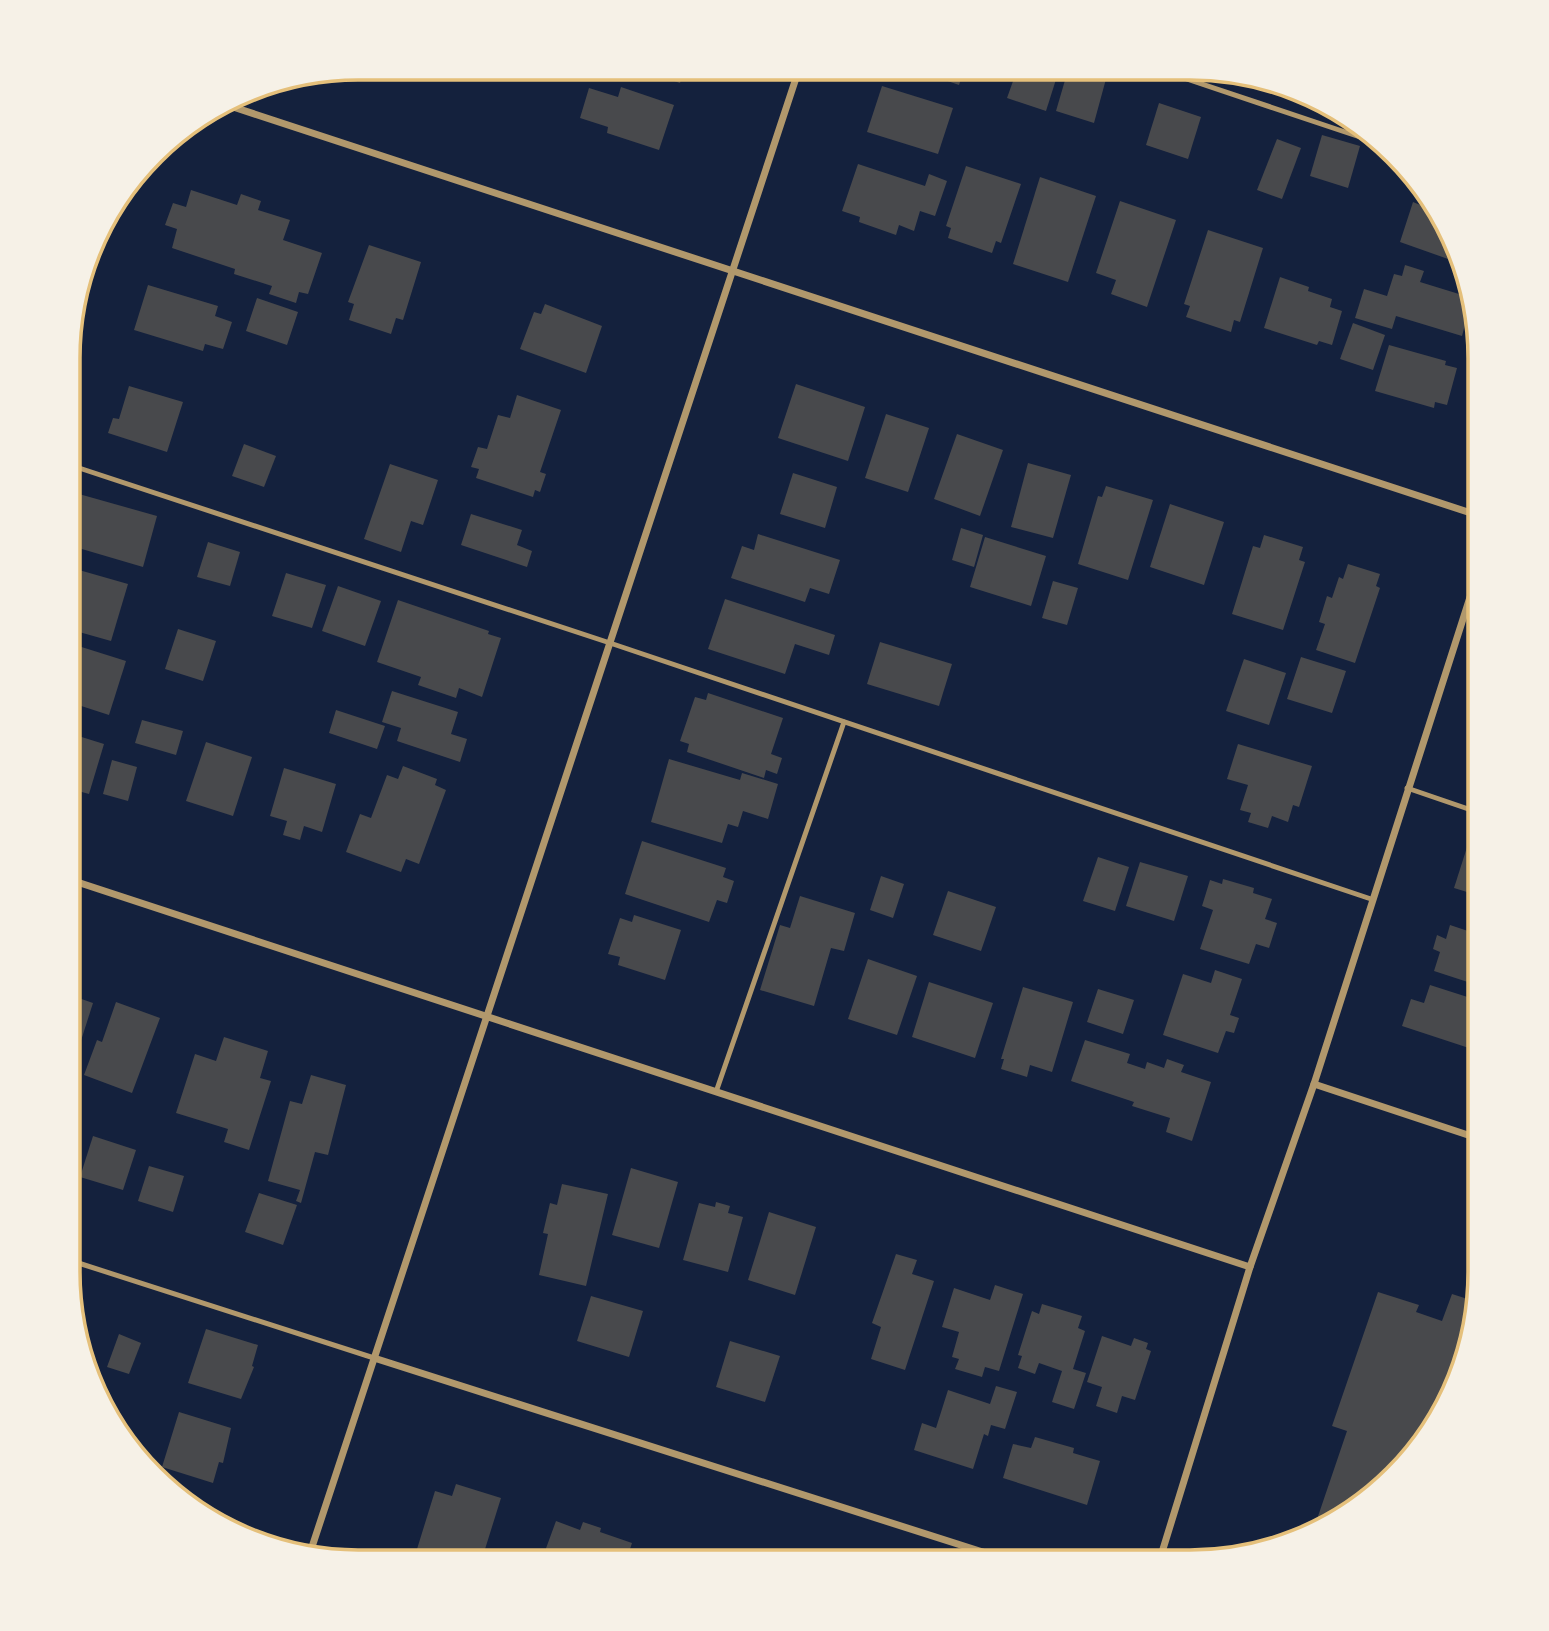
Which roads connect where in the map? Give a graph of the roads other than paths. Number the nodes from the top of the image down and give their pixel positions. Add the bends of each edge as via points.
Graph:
1 (795, 80) edge
2 (1190, 80) edge
3 (237, 108) edge
4 (1357, 136) edge
5 (732, 270) junction
6 (80, 468) edge
7 (1468, 512) edge
8 (1468, 603) edge
9 (610, 643) junction
10 (844, 722) junction
11 (1408, 788) junction
12 (1468, 809) edge
13 (80, 883) edge
14 (1371, 899) junction
15 (487, 1017) junction
16 (1314, 1084) junction
17 (716, 1092) junction
18 (1468, 1135) edge
19 (80, 1264) edge
20 (1250, 1267) junction
21 (374, 1359) junction
22 (312, 1546) edge
23 (976, 1550) edge
24 (1162, 1550) edge

1 - 5 street
2 - 4 lane
3 - 5 street
5 - 7 street
5 - 9 street
6 - 9 lane
8 - 11 street
9 - 10 lane
9 - 15 street
10 - 14 lane
10 - 17 lane
11 - 12 lane
11 - 14 street
13 - 15 street
14 - 16 street
15 - 17 street
15 - 21 street
16 - 18 street
16 - 20 street
17 - 20 street
19 - 21 lane
20 - 24 street
21 - 22 street
21 - 23 street

